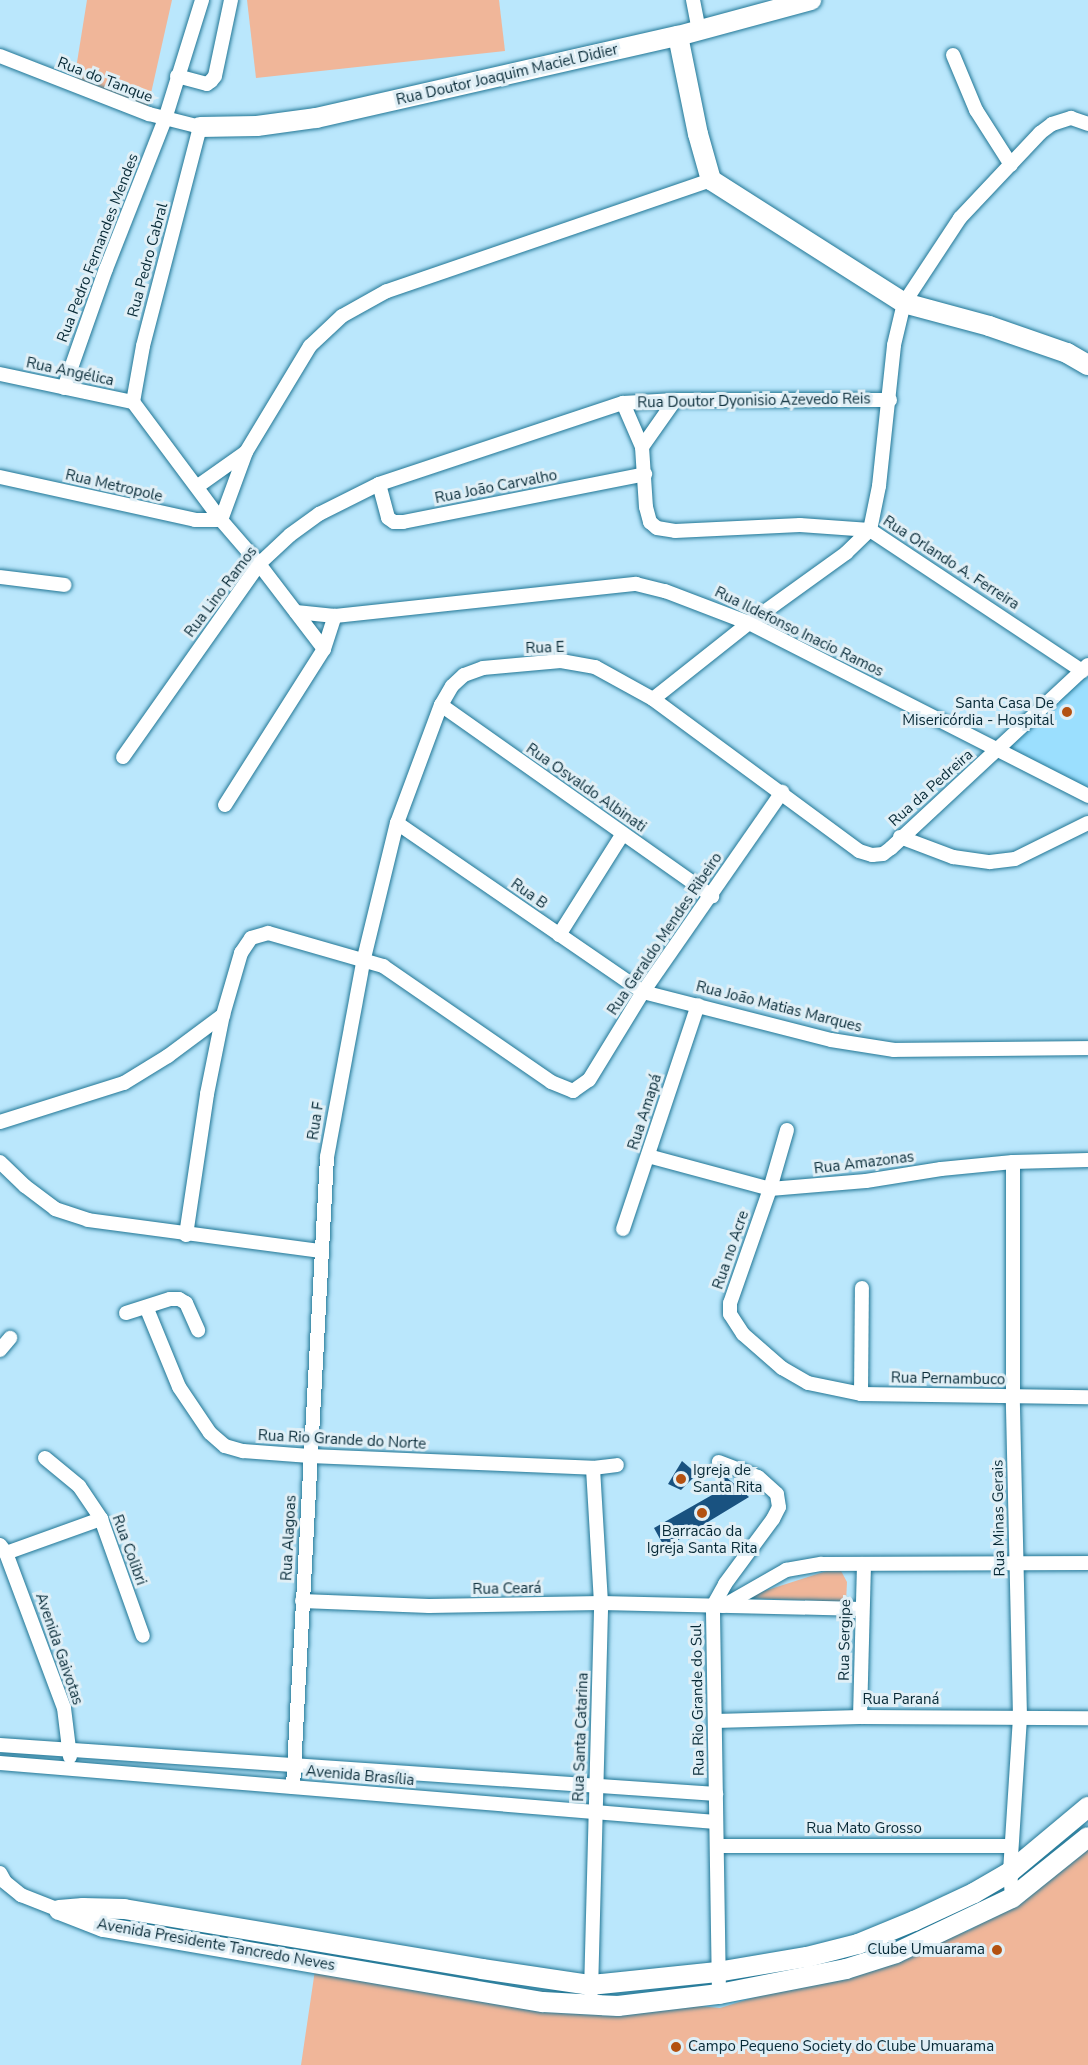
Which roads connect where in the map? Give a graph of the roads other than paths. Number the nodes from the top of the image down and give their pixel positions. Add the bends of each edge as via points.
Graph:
1 (202, 0) edge
2 (231, 0) edge
3 (693, 0) edge
4 (809, 0) edge
5 (699, 30) junction
6 (678, 36) junction
7 (953, 55) dead end
8 (0, 56) edge
9 (177, 76) junction
10 (165, 119) junction
11 (1088, 124) edge
12 (200, 127) junction
13 (1011, 165) junction
14 (711, 180) junction
15 (904, 303) junction
16 (1088, 365) edge
17 (0, 374) edge
18 (64, 388) junction
19 (675, 400) junction
20 (890, 400) junction
21 (133, 402) junction
22 (623, 403) junction
23 (642, 447) junction
24 (246, 452) junction
25 (645, 474) junction
26 (0, 477) edge
27 (379, 484) junction
28 (198, 486) junction
29 (221, 520) junction
30 (870, 530) junction
31 (259, 564) junction
32 (0, 577) edge
33 (65, 585) dead end
34 (296, 612) junction
35 (335, 616) junction
36 (749, 623) junction
37 (324, 649) junction
38 (1085, 668) edge
39 (653, 699) junction
40 (441, 705) junction
41 (999, 750) junction
42 (123, 757) dead end
43 (782, 792) junction
44 (1088, 796) edge
45 (225, 806) dead end
46 (1088, 822) edge
47 (397, 823) junction
48 (622, 835) junction
49 (900, 837) junction
50 (872, 855) joint
51 (711, 896) junction
52 (559, 935) junction
53 (364, 958) junction
54 (643, 992) junction
55 (698, 1005) junction
56 (223, 1015) junction
57 (1088, 1048) edge
58 (0, 1122) edge
59 (786, 1130) dead end
60 (648, 1156) junction
61 (1088, 1160) edge
62 (0, 1162) edge
63 (1013, 1162) junction
64 (770, 1189) junction
65 (623, 1229) dead end
66 (186, 1235) junction
67 (320, 1251) junction
68 (862, 1288) dead end
69 (318, 1291) joint
70 (147, 1308) junction
71 (126, 1313) dead end
72 (198, 1330) dead end
73 (10, 1338) dead end
74 (0, 1350) edge
75 (808, 1383) joint
76 (861, 1394) junction
77 (1013, 1397) junction
78 (1088, 1397) edge
79 (310, 1456) junction
80 (45, 1458) dead end
81 (719, 1462) dead end
82 (617, 1465) dead end
83 (594, 1468) junction
84 (101, 1519) junction
85 (3, 1549) edge
86 (1088, 1563) edge
87 (864, 1564) junction
88 (1016, 1564) junction
89 (302, 1601) junction
90 (601, 1603) junction
91 (718, 1606) junction
92 (862, 1609) junction
93 (143, 1636) dead end
94 (1020, 1716) junction
95 (860, 1717) junction
96 (1088, 1718) edge
97 (715, 1721) junction
98 (0, 1745) edge
99 (70, 1749) junction
100 (0, 1763) edge
101 (295, 1764) junction
102 (69, 1768) junction
103 (596, 1785) junction
104 (293, 1787) junction
105 (716, 1794) junction
106 (1088, 1807) edge
107 (595, 1812) junction
108 (716, 1821) junction
109 (1088, 1837) edge
110 (717, 1846) junction
111 (1011, 1846) junction
112 (1010, 1872) junction
113 (0, 1873) edge
114 (1012, 1898) junction
115 (59, 1910) junction
116 (717, 1972) junction
117 (591, 1985) junction
118 (719, 1994) junction
119 (591, 2006) junction

1 - 9 street, Rua Pedro Fernandes Mendes
2 - 9 street via 212,81 207,84
3 - 5 street
4 - 5 street, Rua Doutor Joaquim Maciel Didier
5 - 6 street, Rua Doutor Joaquim Maciel Didier
6 - 12 street, Rua Doutor Joaquim Maciel Didier via 316,118 257,126
6 - 14 street
7 - 13 street via 976,110
8 - 10 street, Rua do Tanque
9 - 10 street, Rua Pedro Fernandes Mendes
10 - 12 street, Rua do Tanque
10 - 18 street, Rua Pedro Fernandes Mendes
11 - 13 street via 1071,118 1052,124
12 - 21 street, Rua Pedro Cabral via 143,346
13 - 15 street via 960,218
14 - 15 street
14 - 24 street via 387,291 342,316 310,346
15 - 16 street via 1000,330 1067,353
15 - 20 street via 894,345
17 - 18 street, Rua Angélica
18 - 21 street, Rua Angélica
19 - 20 street, Rua Doutor Dyonisio Azevedo Reis
19 - 22 street, Rua Doutor Dyonisio Azevedo Reis
19 - 23 street
20 - 30 street
21 - 28 street
22 - 23 street, Rua Orlando A. Ferreira
22 - 27 street, Rua Doutor Dyonisio Azevedo Reis
23 - 25 street, Rua Orlando A. Ferreira
24 - 28 street
24 - 29 street
25 - 27 street, Rua João Carvalho via 403,522 388,518
25 - 30 street, Rua Orlando A. Ferreira via 646,507 650,522 657,528 675,531 800,525
26 - 29 street, Rua Metropole via 176,517
27 - 31 street, Rua Lino Ramos via 319,514
28 - 29 street
29 - 31 street
30 - 36 street via 846,553
30 - 38 street, Rua Orlando A. Ferreira
31 - 34 street
31 - 42 street, Rua Lino Ramos
32 - 33 street
34 - 35 street, Rua Ildefonso Inacio Ramos
34 - 37 street
35 - 36 street, Rua Ildefonso Inacio Ramos via 636,584 686,598
35 - 37 street
36 - 39 street
36 - 41 street, Rua Ildefonso Inacio Ramos
37 - 45 street
38 - 41 street, Rua da Pedreira
39 - 40 street, Rua E via 595,667 561,661 483,668 464,675
39 - 43 street, Rua E
40 - 47 street, Rua E
40 - 48 street, Rua Osvaldo Albinati
41 - 44 street, Rua Ildefonso Inacio Ramos
41 - 49 street, Rua da Pedreira
43 - 50 street, Rua E via 859,851
43 - 51 street, Rua Geraldo Mendes Ribeiro
46 - 49 street via 1016,859 990,862 952,857
47 - 52 street, Rua B
47 - 53 street, Rua E
48 - 51 street, Rua Osvaldo Albinati
48 - 52 street
49 - 50 street, Rua da Pedreira via 883,854
51 - 54 street, Rua Geraldo Mendes Ribeiro
52 - 54 street, Rua B
53 - 54 street, Rua Geraldo Mendes Ribeiro via 410,982 551,1082 573,1091 589,1080
53 - 56 street via 268,933 251,938 241,953
53 - 67 street, Rua F via 327,1157
54 - 55 street, Rua João Matias Marques
55 - 57 street, Rua João Matias Marques via 831,1040 894,1050
55 - 60 street, Rua Amapá
56 - 58 street via 124,1083
56 - 66 street
59 - 64 street, Rua no Acre
60 - 64 street, Rua Amazonas
60 - 65 street, Rua Amapá
61 - 63 street, Rua Amazonas
62 - 66 street via 56,1209 88,1220
63 - 64 street, Rua Amazonas
63 - 77 street, Rua Minas Gerais
64 - 75 street, Rua no Acre via 737,1279 730,1314 743,1335 782,1368
66 - 67 street
67 - 69 street, Rua F
68 - 76 street
69 - 79 street, Rua Alagoas
70 - 71 street
70 - 72 street via 179,1299 186,1303
70 - 79 street, Rua Rio Grande do Norte via 179,1387 210,1432 225,1446
73 - 74 street
75 - 76 street, Rua Pernambuco
76 - 77 street, Rua Pernambuco
77 - 78 street, Rua Pernambuco
77 - 88 street, Rua Minas Gerais
79 - 83 street, Rua Rio Grande do Norte
79 - 89 street, Rua Alagoas
80 - 84 street, Rua Colibri via 79,1486
81 - 91 street, Rua Rio Grande do Sul via 759,1477 777,1494 779,1507 725,1584
82 - 83 street, Rua Rio Grande do Norte
83 - 90 street, Rua Santa Catarina
84 - 85 street
84 - 93 street, Rua Colibri
85 - 99 street, Avenida Gaivotas via 64,1708
86 - 88 street
87 - 88 street
87 - 91 street via 821,1564 786,1570
87 - 92 street, Rua Sergipe
88 - 94 street, Rua Minas Gerais
89 - 90 street, Rua Ceará via 440,1606
89 - 101 street, Rua Alagoas
90 - 91 street, Rua Ceará
90 - 103 street, Rua Santa Catarina
91 - 92 street, Rua Ceará
91 - 97 street, Rua Rio Grande do Sul
92 - 95 street, Rua Sergipe
94 - 95 street, Rua Paraná
94 - 96 street, Rua Paraná
94 - 111 street, Rua Minas Gerais
95 - 97 street, Rua Paraná
97 - 105 street, Rua Rio Grande do Sul
98 - 99 street, Avenida Brasília
99 - 101 street, Avenida Brasília
99 - 102 street, Avenida Gaivotas
100 - 102 street, Avenida Brasília
101 - 103 street, Avenida Brasília
101 - 104 street, Rua Alagoas
102 - 104 street, Avenida Brasília
103 - 105 street, Avenida Brasília
103 - 107 street, Rua Santa Catarina
104 - 107 street, Avenida Brasília
105 - 108 street, Rua Rio Grande do Sul
106 - 112 street, Avenida Presidente Tancredo Neves
107 - 108 street, Avenida Brasília
107 - 117 street, Rua Santa Catarina
108 - 110 street, Rua Rio Grande do Sul
109 - 114 street, Avenida Presidente Tancredo Neves
110 - 111 street, Rua Mato Grosso
110 - 116 street, Rua Rio Grande do Sul
111 - 112 street, Rua Minas Gerais
112 - 114 street, Rua Minas Gerais
112 - 116 street, Avenida Presidente Tancredo Neves via 974,1893 858,1944
113 - 115 street via 11,1888
114 - 118 street, Avenida Presidente Tancredo Neves via 896,1953 846,1969
115 - 117 street, Avenida Presidente Tancredo Neves via 124,1909
115 - 119 street, Avenida Presidente Tancredo Neves via 103,1927 543,2002
116 - 117 street, Avenida Presidente Tancredo Neves
116 - 118 street, Rua Rio Grande do Sul
117 - 119 street, Rua Santa Catarina
118 - 119 street, Avenida Presidente Tancredo Neves

